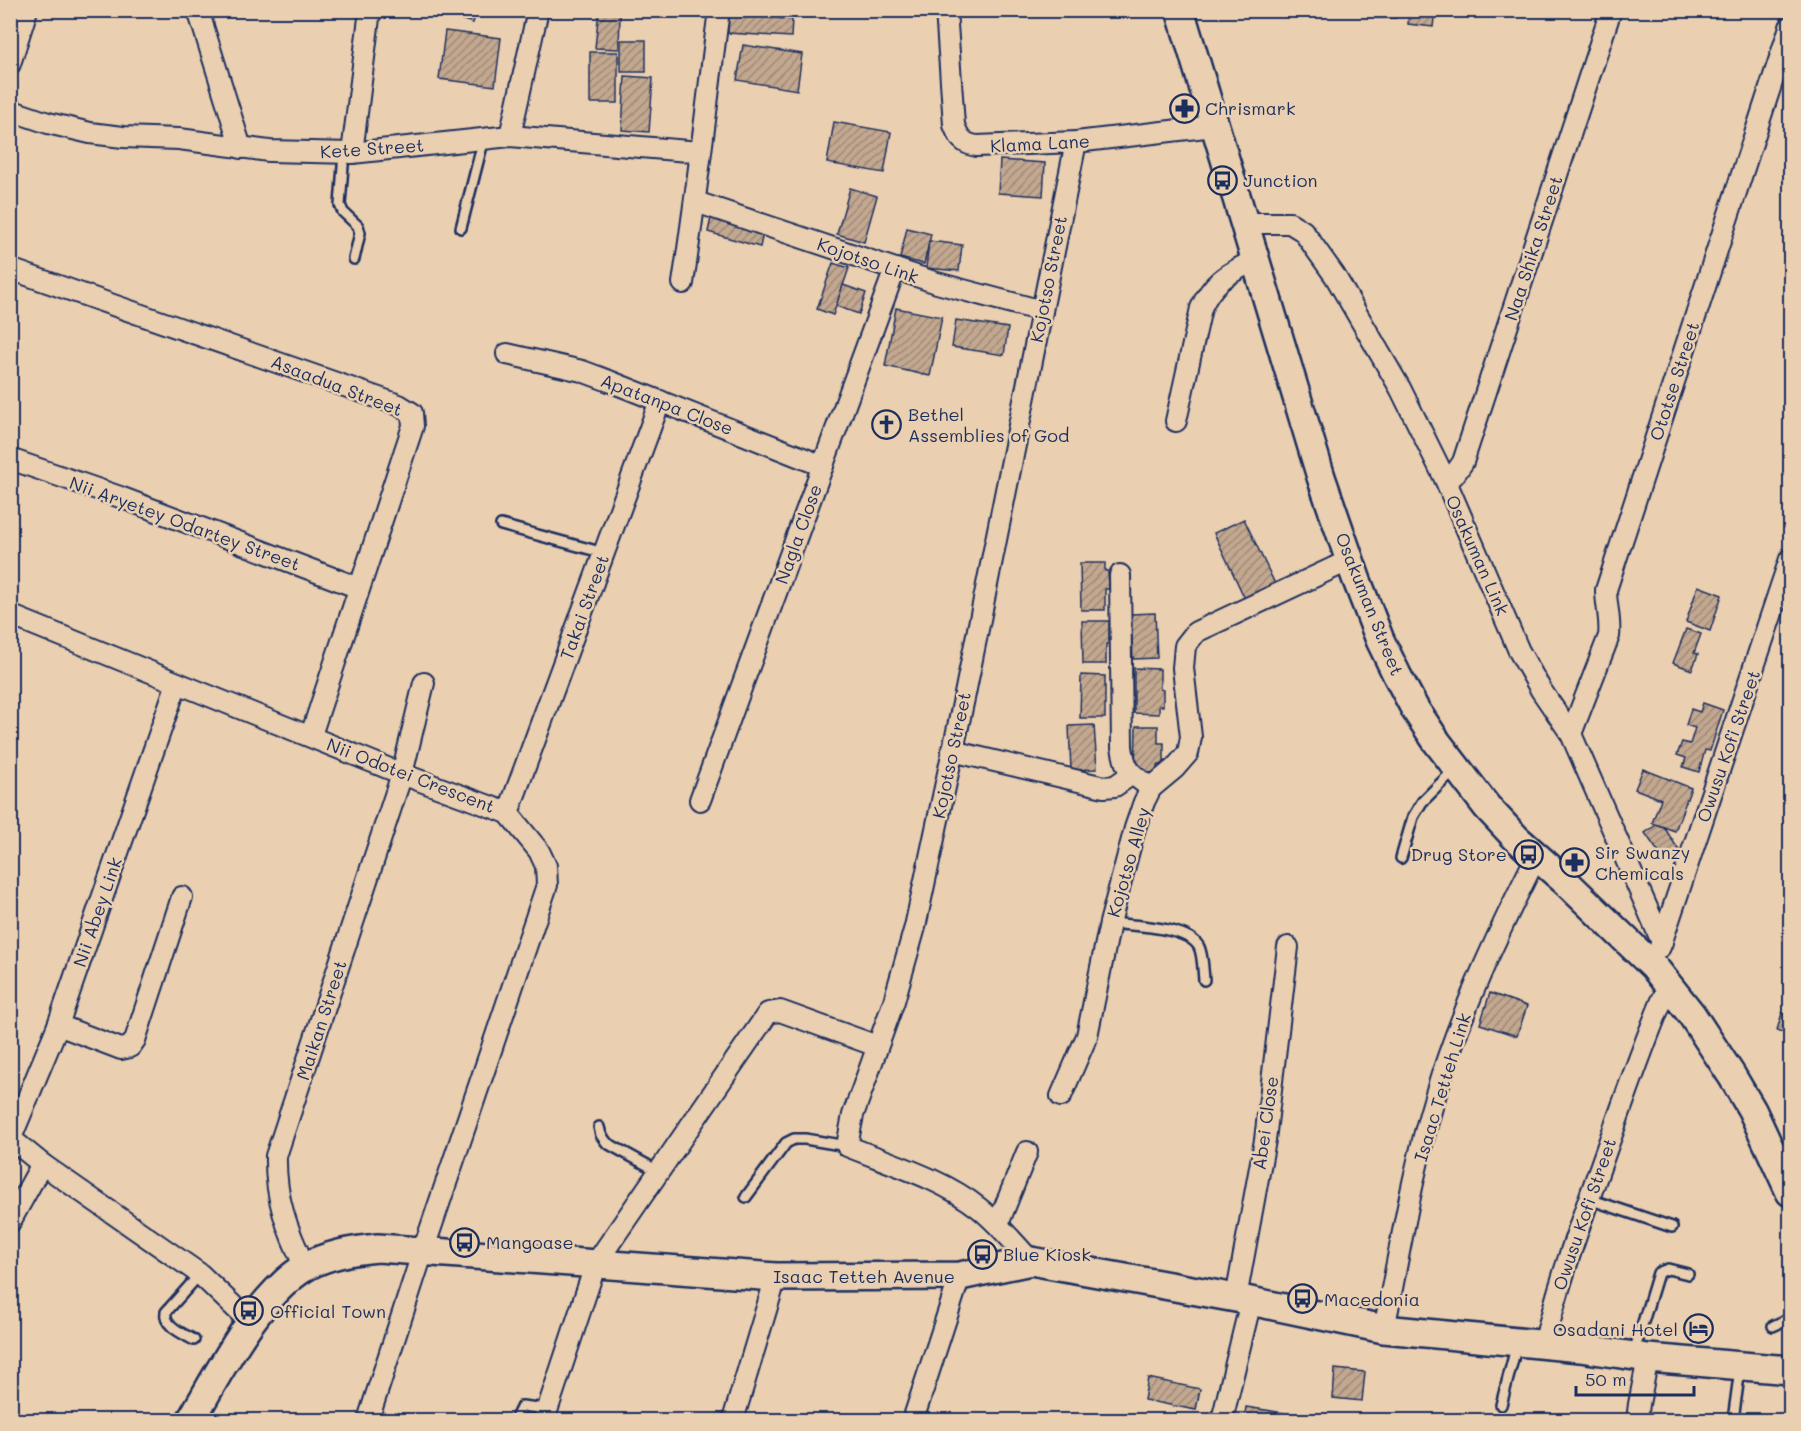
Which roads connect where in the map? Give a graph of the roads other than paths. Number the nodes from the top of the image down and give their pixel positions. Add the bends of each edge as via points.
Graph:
1 (27, 10) edge
2 (198, 10) edge
3 (370, 10) edge
4 (538, 10) edge
5 (719, 10) edge
6 (946, 10) edge
7 (1180, 10) edge
8 (1611, 10) edge
9 (1791, 27) edge
10 (10, 64) edge
11 (10, 110) edge
12 (1214, 126) junction
13 (510, 136) junction
14 (484, 138) junction
15 (1076, 142) junction
16 (241, 148) junction
17 (700, 152) junction
18 (348, 153) junction
19 (696, 202) junction
20 (1245, 223) junction
21 (461, 228) dead end
22 (354, 259) dead end
23 (1256, 259) junction
24 (10, 269) edge
25 (895, 269) junction
26 (683, 283) dead end
27 (1042, 311) junction
28 (507, 354) dead end
29 (660, 401) junction
30 (1176, 421) dead end
31 (10, 459) edge
32 (823, 466) junction
33 (1445, 479) junction
34 (501, 525) dead end
35 (604, 553) junction
36 (1791, 559) edge
37 (1350, 560) junction
38 (1120, 575) dead end
39 (359, 588) junction
40 (10, 615) edge
41 (177, 683) junction
42 (424, 683) dead end
43 (1571, 734) junction
44 (310, 735) junction
45 (952, 751) junction
46 (1456, 768) junction
47 (402, 774) junction
48 (1132, 774) junction
49 (1151, 788) junction
50 (700, 800) dead end
51 (508, 813) junction
52 (1536, 857) junction
53 (1401, 858) dead end
54 (182, 897) dead end
55 (1110, 923) junction
56 (1288, 947) dead end
57 (1662, 964) junction
58 (1204, 980) dead end
59 (58, 1025) junction
60 (877, 1046) junction
61 (1061, 1096) dead end
62 (599, 1127) dead end
63 (11, 1138) edge
64 (847, 1146) junction
65 (1027, 1152) dead end
66 (42, 1164) junction
67 (658, 1171) junction
68 (1787, 1171) edge
69 (746, 1197) dead end
70 (1588, 1199) junction
71 (10, 1222) edge
72 (998, 1224) junction
73 (1672, 1227) dead end
74 (423, 1251) junction
75 (1031, 1261) junction
76 (596, 1263) junction
77 (305, 1267) junction
78 (200, 1274) junction
79 (1688, 1274) dead end
80 (960, 1276) junction
81 (776, 1277) junction
82 (1243, 1300) junction
83 (1791, 1318) edge
84 (250, 1322) junction
85 (1773, 1326) dead end
86 (1384, 1329) junction
87 (194, 1340) dead end
88 (1517, 1342) junction
89 (1544, 1345) junction
90 (1641, 1356) junction
91 (1740, 1366) junction
92 (1791, 1370) edge
93 (1501, 1405) dead end
94 (546, 1415) edge
95 (191, 1420) edge
96 (368, 1420) edge
97 (515, 1420) edge
98 (732, 1420) edge
99 (913, 1420) edge
100 (1222, 1420) edge
101 (1637, 1420) edge
102 (1733, 1420) edge

1 - 10 street
2 - 16 street
3 - 18 street
4 - 13 street
5 - 17 street
6 - 15 street, Klama Lane via 958,136 967,145 977,146
7 - 12 street, Osakuman Street
8 - 33 street, Naa Shika Street via 1463,462 1454,475
9 - 43 street, Ototse Street via 1606,590 1609,636
11 - 16 street, Kete Street via 90,133
12 - 15 street, Klama Lane
12 - 20 street, Osakuman Street
13 - 14 street, Kete Street
13 - 17 street, Kete Street
14 - 18 street, Kete Street
14 - 21 lane
15 - 27 street, Kojotso Street
16 - 18 street, Kete Street
17 - 19 street
18 - 22 lane via 340,205 360,233
19 - 25 street, Kojotso Link
19 - 26 street
20 - 23 street, Osakuman Street
20 - 33 street, Osakuman Link via 1290,223 1303,231 1335,276 1400,388
23 - 30 street via 1220,280 1208,292
23 - 37 street, Osakuman Street
24 - 39 street, Asaadua Street via 399,405 412,414 413,426
25 - 27 street, Kojotso Link
25 - 32 street, Nagla Close
27 - 45 street, Kojotso Street
28 - 29 street, Apatanpa Close via 582,372
29 - 32 street, Apatanpa Close
29 - 35 street, Takai Street
31 - 39 street, Nii Aryetey Odartey Street
32 - 50 street, Nagla Close
33 - 43 street, Osakuman Link via 1519,651
34 - 35 lane
35 - 51 street, Takai Street
36 - 57 street, Owusu Kofi Street
37 - 46 street, Osakuman Street via 1397,675 1415,709
37 - 49 street, Kojotso Alley via 1196,633 1185,646 1183,668 1191,737 1188,753
38 - 48 street via 1122,747 1125,764
39 - 44 street, Asaadua Street
40 - 41 street, Nii Odotei Crescent
41 - 44 street, Nii Odotei Crescent
41 - 59 street, Nii Abey Link
42 - 47 street, Maikan Street
43 - 57 street, Osakuman Link
44 - 47 street, Nii Odotei Crescent
45 - 48 street via 1104,787 1115,786
45 - 60 street, Kojotso Street via 915,927
46 - 52 street, Osakuman Street via 1487,807
46 - 53 lane via 1422,801
47 - 51 street, Nii Odotei Crescent
47 - 77 street, Maikan Street via 276,1156 275,1181 281,1207
48 - 49 street
49 - 55 street, Kojotso Alley via 1135,828
51 - 74 street, Nii Odotei Crescent via 539,850 546,866 547,885
52 - 57 street, Osakuman Street
52 - 86 street, Isaac Tetteh Link via 1462,1016 1435,1098
54 - 59 street via 130,1047 121,1049
55 - 58 lane via 1188,935 1200,948
55 - 61 street, Kojotso Alley via 1087,1036
56 - 82 street, Abei Close
57 - 68 street, Osakuman Street
57 - 70 street, Owusu Kofi Street via 1644,1043
59 - 63 street, Nii Abey Link
60 - 64 street, Kojotso Street via 853,1115
60 - 67 street via 780,1011 768,1013
62 - 67 lane via 607,1143
63 - 66 street
64 - 69 lane via 794,1139 786,1143
64 - 72 street via 941,1185
65 - 72 street
66 - 71 street
66 - 78 street
67 - 76 street
70 - 73 lane
70 - 89 street, Owusu Kofi Street via 1555,1298
72 - 75 street
74 - 76 street, Isaac Tetteh Avenue
74 - 77 street, Isaac Tetteh Avenue via 353,1250
74 - 96 street, Nii Odotei Crescent
75 - 80 street, Isaac Tetteh Avenue
75 - 82 street, Isaac Tetteh Avenue
76 - 81 street, Isaac Tetteh Avenue
76 - 94 street
77 - 84 street, Isaac Tetteh Avenue
78 - 84 street
78 - 87 lane via 165,1317
79 - 90 lane via 1668,1269 1658,1273
80 - 81 street, Isaac Tetteh Avenue
80 - 99 street
81 - 98 street
82 - 86 street, Isaac Tetteh Avenue
82 - 100 street, Abei Close
83 - 85 lane
84 - 95 street, Isaac Tetteh Avenue
86 - 88 street, Isaac Tetteh Avenue
88 - 89 street, Isaac Tetteh Avenue
88 - 93 lane
89 - 90 street, Isaac Tetteh Avenue
90 - 91 street, Isaac Tetteh Avenue
90 - 101 street
91 - 92 street, Isaac Tetteh Avenue
91 - 102 lane
94 - 97 lane via 522,1406

